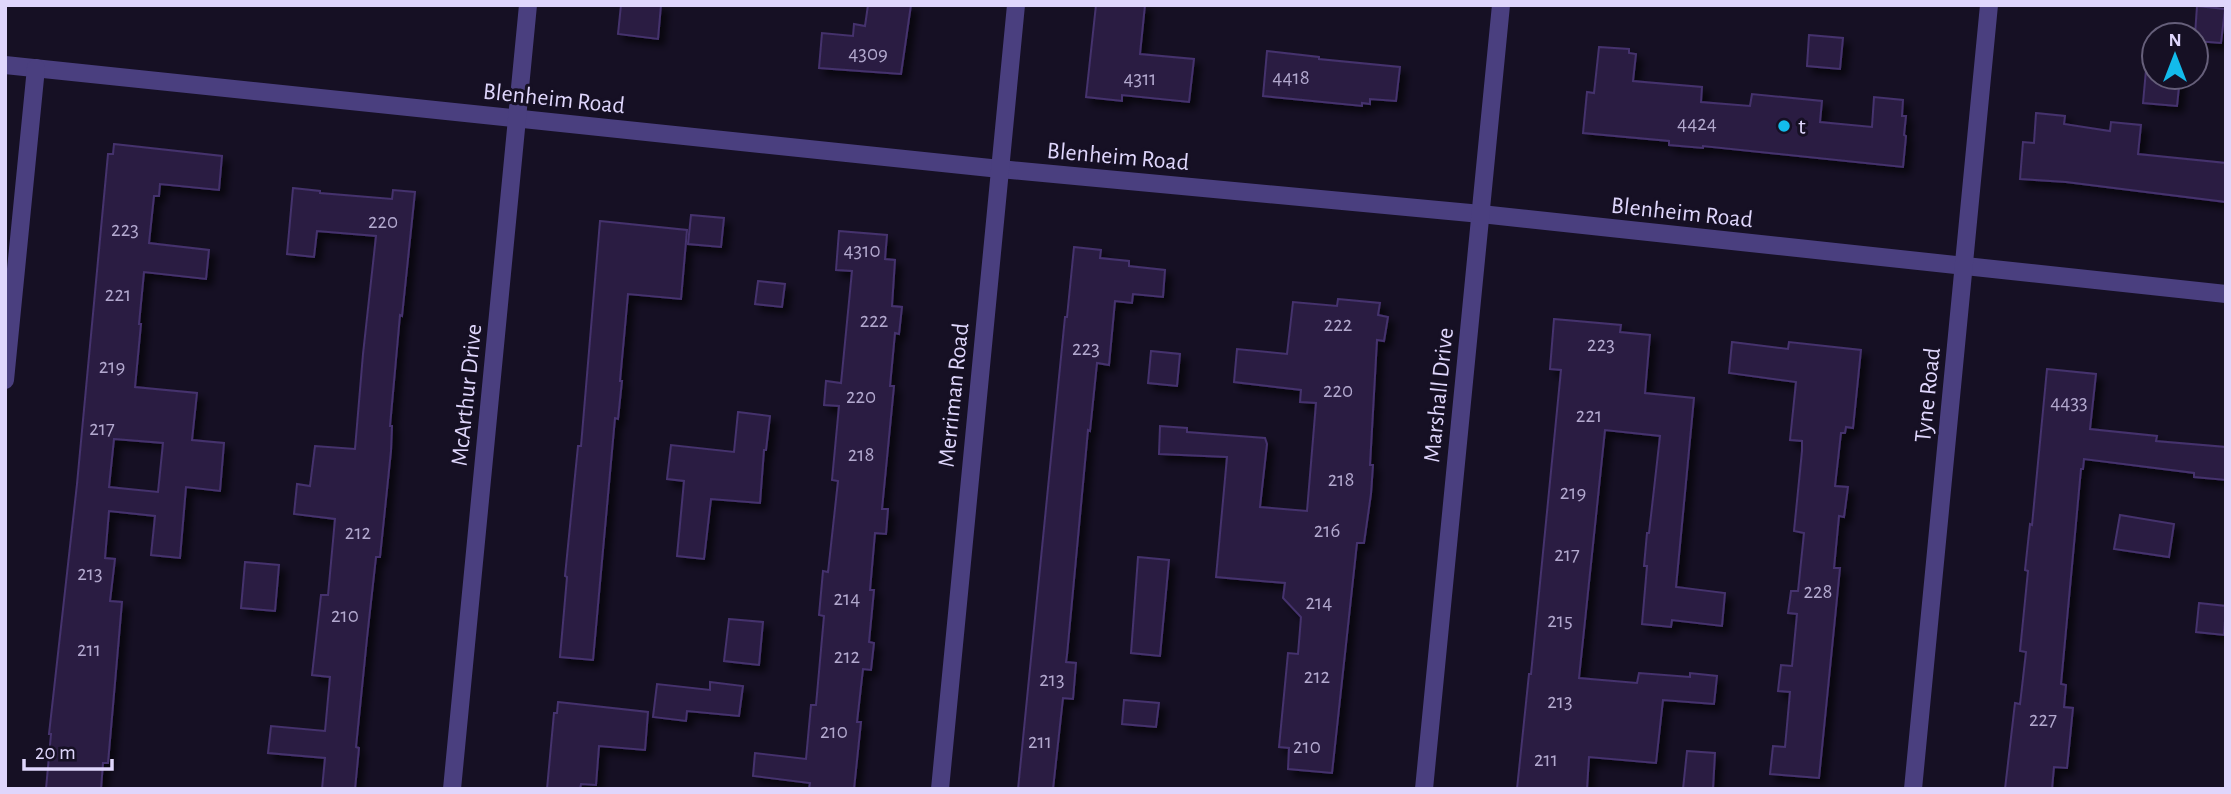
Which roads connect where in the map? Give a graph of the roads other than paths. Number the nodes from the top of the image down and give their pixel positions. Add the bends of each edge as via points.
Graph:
1 (528, 5) edge
2 (1016, 5) edge
3 (1501, 5) edge
4 (1989, 5) edge
5 (5, 65) edge
6 (36, 68) junction
7 (517, 119) junction
8 (1000, 169) junction
9 (1481, 214) junction
10 (1964, 267) junction
11 (2226, 294) edge
12 (5, 380) edge
13 (452, 789) edge
14 (940, 789) edge
15 (1424, 789) edge
16 (1913, 789) edge

1 - 7 street, McArthur Drive
2 - 8 street, Merriman Road
3 - 9 street, Marshall Drive
4 - 10 street, Tyne Road
5 - 6 street, Blenheim Road
6 - 7 street, Blenheim Road
6 - 12 street
7 - 8 street, Blenheim Road
7 - 13 street, McArthur Drive
8 - 9 street, Blenheim Road
8 - 14 street, Merriman Road
9 - 10 street, Blenheim Road
9 - 15 street, Marshall Drive
10 - 11 street, Blenheim Road
10 - 16 street, Tyne Road

